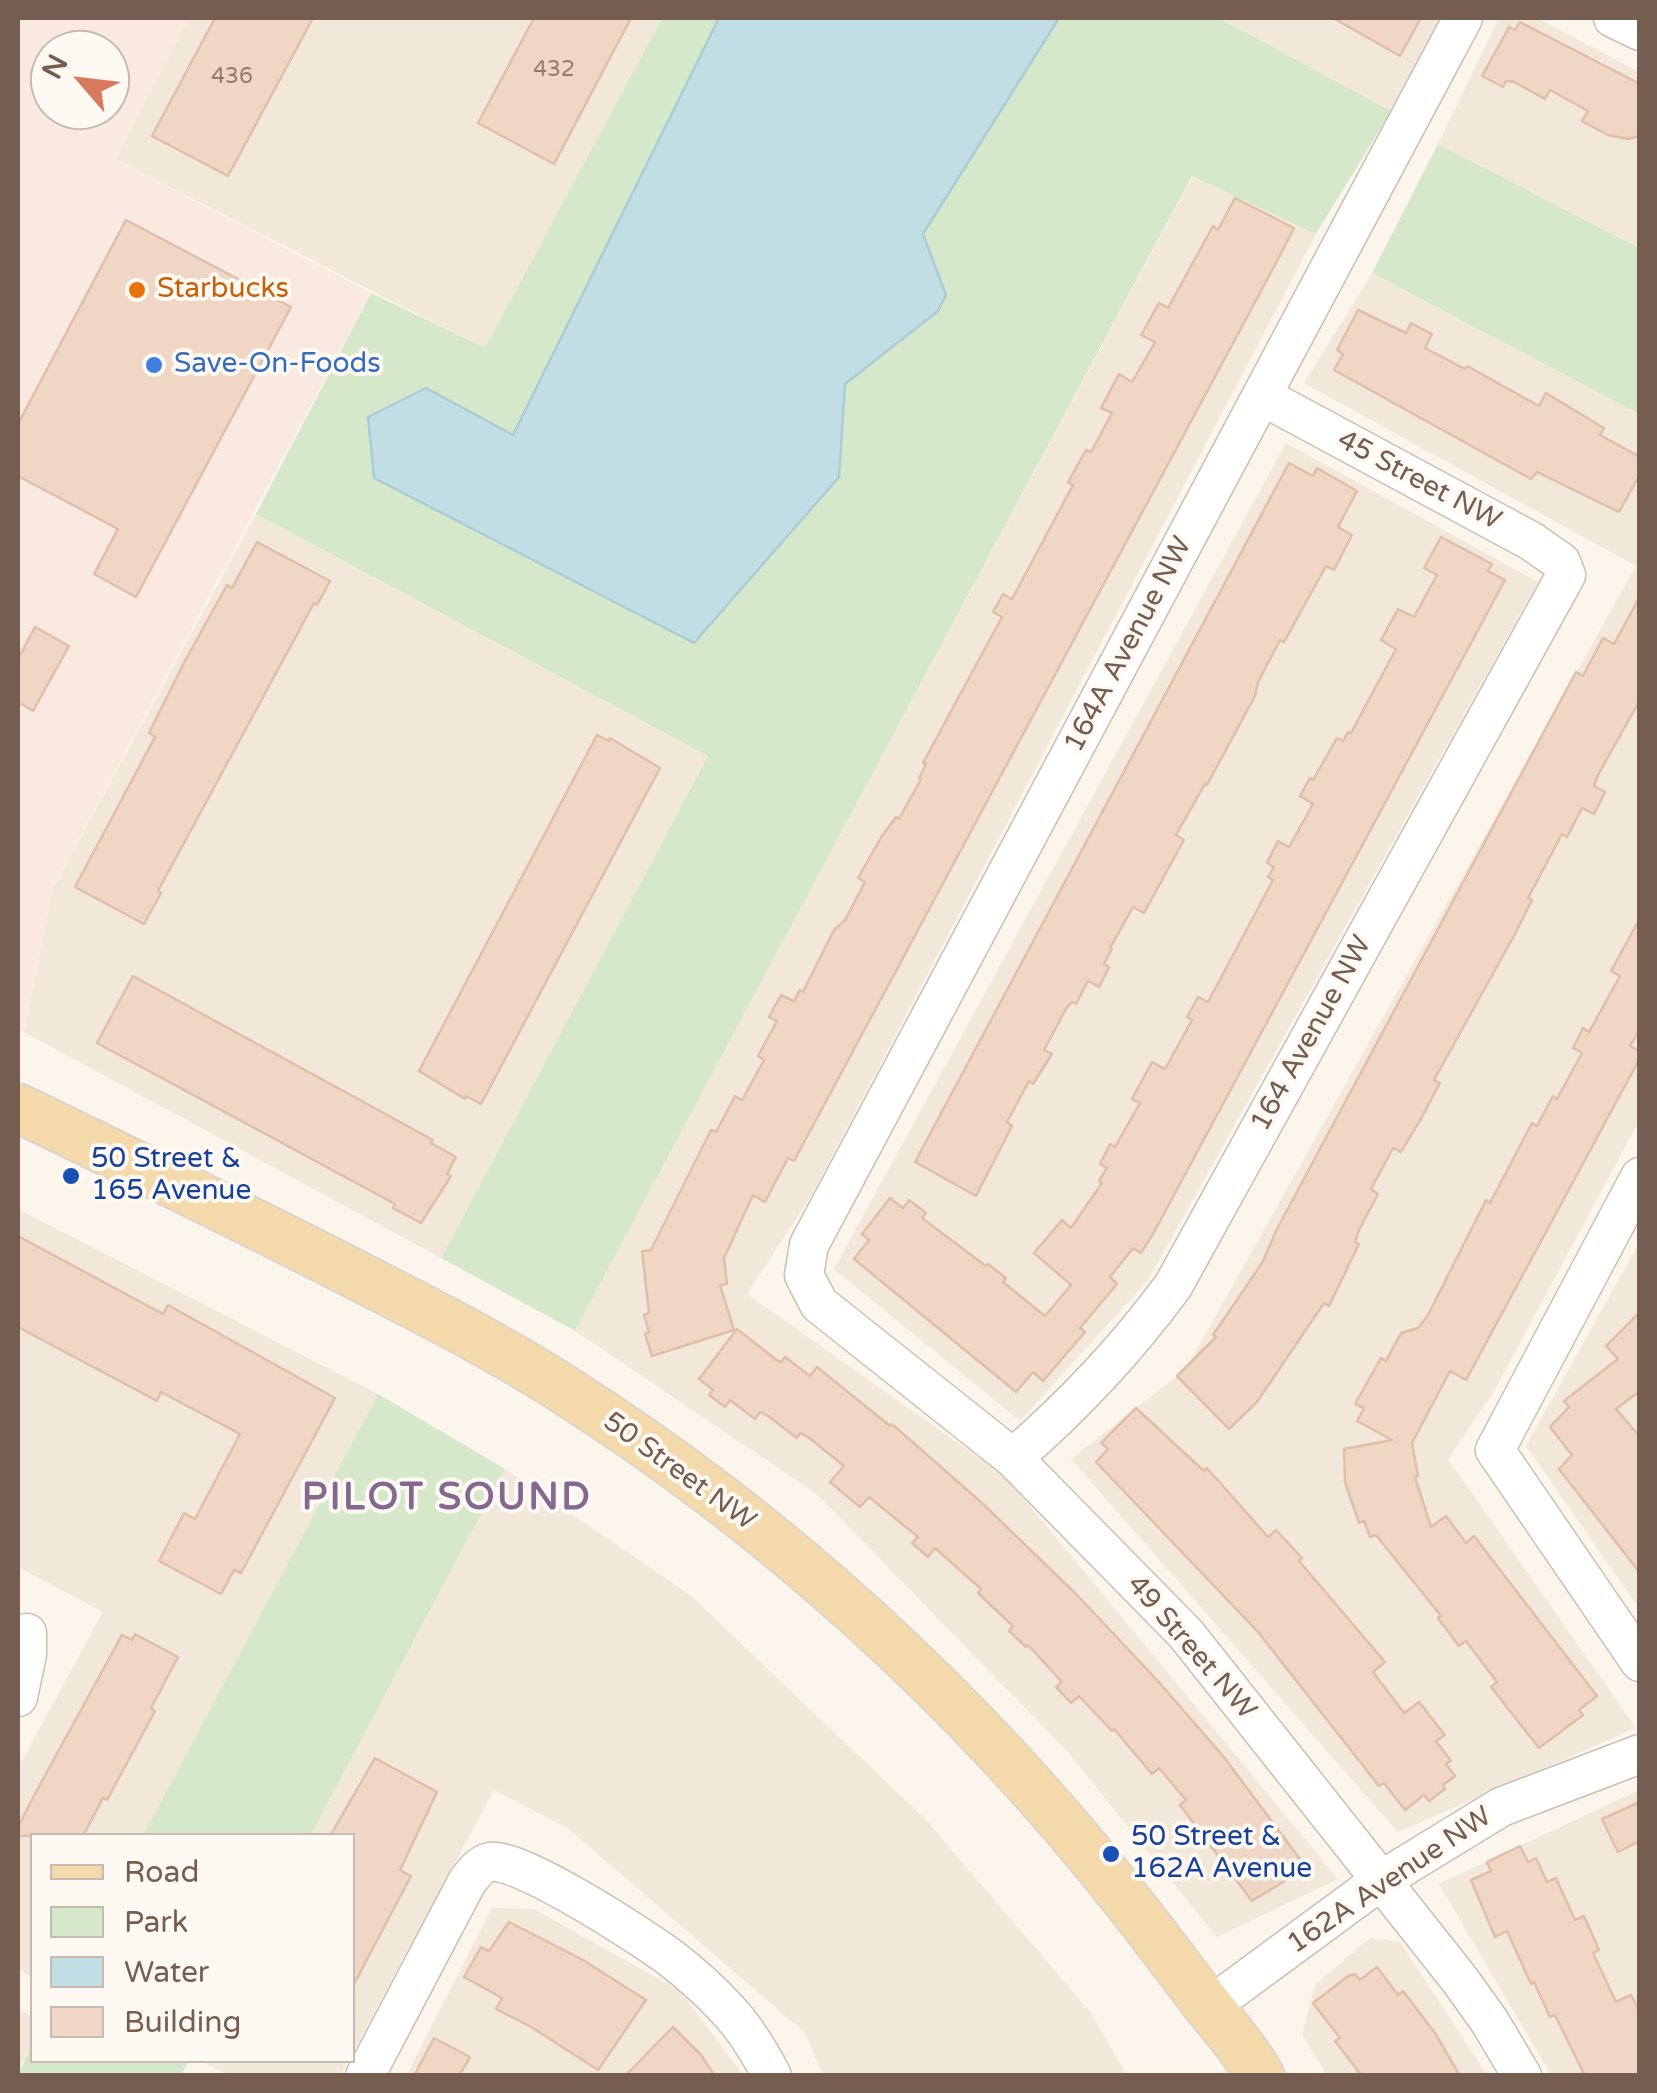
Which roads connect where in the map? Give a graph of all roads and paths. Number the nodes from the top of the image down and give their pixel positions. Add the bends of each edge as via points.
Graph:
1 (1464, 18) edge
2 (1613, 18) edge
3 (1640, 32) edge
4 (1262, 396) junction
5 (1566, 575) joint
6 (18, 1108) edge
7 (1640, 1177) edge
8 (804, 1275) joint
9 (1012, 1458) junction
10 (26, 1632) dead end
11 (1640, 1662) edge
12 (18, 1697) edge
13 (1640, 1754) edge
14 (1380, 1881) junction
15 (1209, 2007) junction
16 (365, 2076) edge
17 (772, 2076) edge
18 (1232, 2076) edge
19 (1260, 2076) edge
20 (1522, 2076) edge

1 - 4 street, 164A Avenue NW
2 - 3 street
4 - 5 street, 45 Street NW via 1531,541 1561,562
4 - 8 street, 164A Avenue NW via 808,1245
5 - 9 street, 164 Avenue NW via 1173,1286 1133,1341
6 - 15 main road, 50 Street NW via 452,1325 560,1387 716,1496 839,1597 958,1709 1096,1862
7 - 11 street via 1495,1450
8 - 9 street, 49 Street NW via 819,1304
9 - 14 street, 49 Street NW via 1186,1634
10 - 12 street
13 - 14 street, 162A Avenue NW via 1501,1806
14 - 15 street, 162A Avenue NW
14 - 20 street, 49 Street NW via 1460,1980
15 - 18 main road, 50 Street NW via 1214,2044
15 - 19 main road, 50 Street NW
16 - 17 street via 468,1882 489,1862 529,1873 676,1962 727,2008

